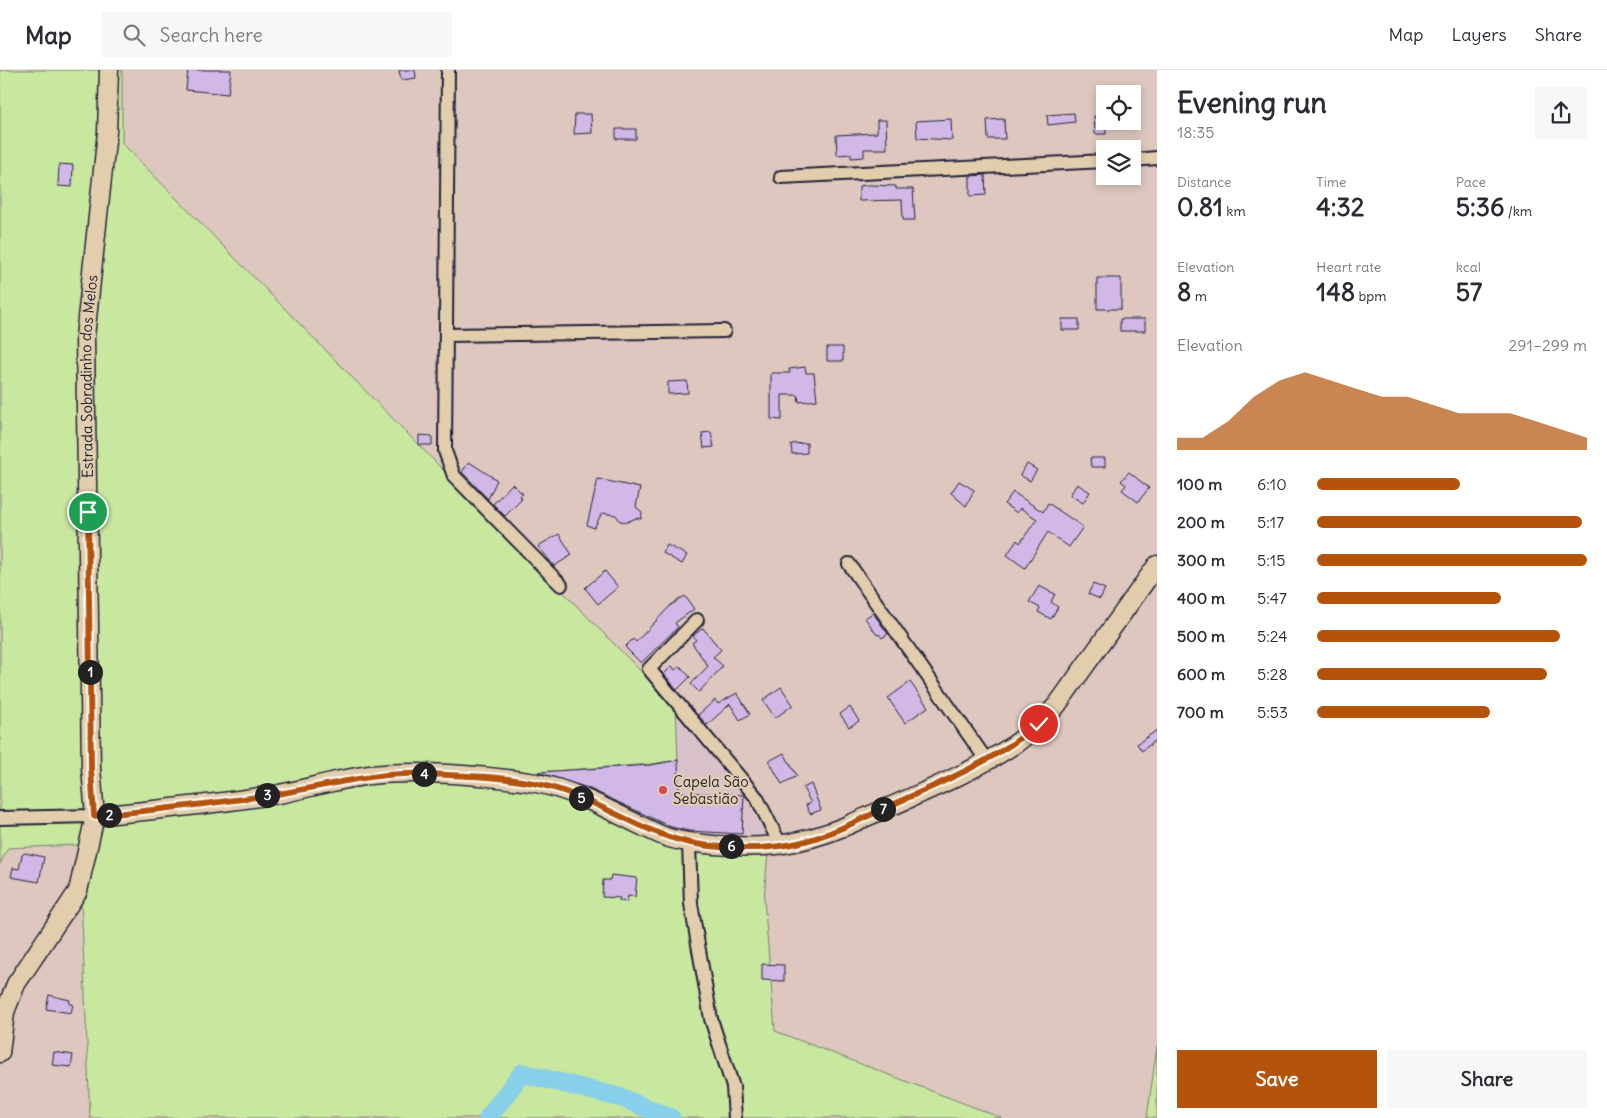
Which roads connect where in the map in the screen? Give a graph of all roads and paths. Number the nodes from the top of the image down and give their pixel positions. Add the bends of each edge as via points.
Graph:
1 (109, 70) edge
2 (448, 70) edge
3 (1157, 158) edge
4 (1141, 159) edge
5 (1096, 161) edge
6 (781, 177) dead end
7 (724, 331) dead end
8 (446, 335) junction
9 (849, 564) dead end
10 (1157, 565) edge
11 (561, 585) dead end
12 (697, 620) dead end
13 (987, 761) junction
14 (94, 816) junction
15 (0, 818) edge
16 (689, 843) junction
17 (781, 846) junction
18 (0, 1052) edge
19 (735, 1116) edge

1 - 14 street, Estrada Sobradinho dos Melos via 107,132 85,337
2 - 8 street
3 - 4 street
5 - 6 street
7 - 8 street
8 - 11 street via 445,451 454,476
9 - 13 street
10 - 13 street via 1057,705 1013,746
12 - 17 street via 649,669 757,798
13 - 17 street via 825,834
14 - 15 street
14 - 16 street via 278,794 369,776 421,774 537,784 586,800 663,836
14 - 18 street, Estrada Sobradinho dos Melos via 78,890 16,984 5,1012
16 - 17 street via 749,848
16 - 19 street via 692,904 709,1009 733,1087

